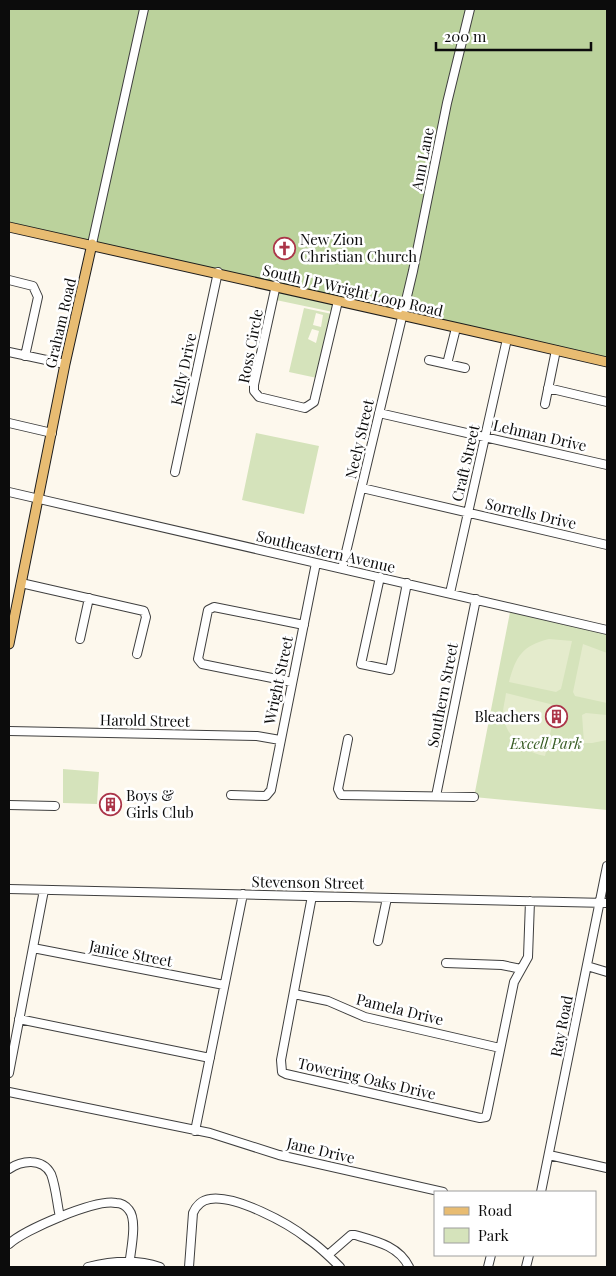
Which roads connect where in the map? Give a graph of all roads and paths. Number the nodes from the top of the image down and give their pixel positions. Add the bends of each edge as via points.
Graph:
1 (144, 9) edge
2 (470, 9) edge
3 (9, 227) edge
4 (92, 244) junction
5 (218, 272) junction
6 (9, 280) edge
7 (276, 286) junction
8 (338, 301) junction
9 (402, 316) junction
10 (456, 328) junction
11 (507, 339) junction
12 (556, 350) junction
13 (9, 352) edge
14 (26, 356) junction
15 (429, 360) dead end
16 (607, 362) edge
17 (65, 364) junction
18 (447, 364) junction
19 (465, 368) dead end
20 (548, 388) junction
21 (607, 402) edge
22 (545, 404) dead end
23 (379, 413) junction
24 (9, 423) edge
25 (52, 433) junction
26 (485, 437) junction
27 (607, 465) edge
28 (175, 472) dead end
29 (362, 488) junction
30 (9, 492) edge
31 (39, 498) junction
32 (468, 513) junction
33 (607, 545) edge
34 (316, 563) junction
35 (342, 569) junction
36 (380, 577) junction
37 (20, 583) junction
38 (407, 584) junction
39 (450, 593) junction
40 (89, 598) junction
41 (476, 599) junction
42 (304, 624) junction
43 (607, 630) edge
44 (80, 639) dead end
45 (9, 644) edge
46 (137, 654) dead end
47 (292, 682) junction
48 (9, 731) edge
49 (348, 739) dead end
50 (280, 740) junction
51 (231, 795) dead end
52 (436, 796) junction
53 (474, 797) dead end
54 (9, 805) edge
55 (55, 806) dead end
56 (607, 866) edge
57 (9, 889) edge
58 (44, 890) junction
59 (243, 894) junction
60 (312, 896) junction
61 (387, 898) junction
62 (530, 901) junction
63 (604, 903) edge
64 (378, 941) dead end
65 (33, 948) junction
66 (446, 963) dead end
67 (587, 966) junction
68 (521, 969) junction
69 (607, 972) edge
70 (224, 985) junction
71 (294, 994) junction
72 (19, 1019) junction
73 (500, 1048) junction
74 (210, 1058) junction
75 (9, 1073) edge
76 (9, 1092) edge
77 (195, 1130) junction
78 (549, 1155) junction
79 (607, 1168) edge
80 (9, 1169) edge
81 (439, 1191) edge
82 (542, 1191) edge
83 (60, 1217) junction
84 (9, 1244) edge
85 (328, 1255) junction
86 (130, 1264) edge
87 (88, 1267) edge
88 (160, 1267) edge
89 (189, 1267) edge
90 (340, 1267) edge
91 (409, 1267) edge

1 - 4 street, Graham Road
2 - 9 street, Ann Lane
3 - 4 main road, South J P Wright Loop Road
4 - 5 main road, South J P Wright Loop Road
4 - 17 main road, Graham Road
5 - 7 main road, South J P Wright Loop Road
5 - 28 street, Kelly Drive
6 - 14 street via 33,286 38,297
7 - 8 main road, South J P Wright Loop Road
7 - 8 street, Ross Circle via 254,385 259,398 305,408 314,402
8 - 9 main road, South J P Wright Loop Road
9 - 10 main road, South J P Wright Loop Road
9 - 23 street, Neely Street
10 - 11 main road, South J P Wright Loop Road
10 - 18 street
11 - 12 main road, South J P Wright Loop Road
11 - 26 street, Craft Street
12 - 16 main road, South J P Wright Loop Road
12 - 20 street
13 - 14 street
14 - 17 street
15 - 18 street
17 - 25 main road, Graham Road
18 - 19 street
20 - 21 street
20 - 22 street
23 - 26 street, Lehman Drive
23 - 29 street, Neely Street
24 - 25 street
25 - 31 main road, Graham Road
26 - 27 street, Lehman Drive
26 - 32 street, Craft Street
29 - 32 street, Sorrells Drive
29 - 35 street, Neely Street
30 - 31 street, Southeastern Avenue
31 - 34 street, Southeastern Avenue
31 - 37 main road, Graham Road
32 - 33 street, Sorrells Drive
32 - 39 street, Craft Street
34 - 35 street, Southeastern Avenue
34 - 42 street, Wright Street
35 - 36 street, Southeastern Avenue
36 - 38 street, Southeastern Avenue
36 - 38 street via 361,664 390,670
37 - 40 street
37 - 45 main road, Graham Road
38 - 39 street, Southeastern Avenue
39 - 41 street, Southeastern Avenue
40 - 44 street
40 - 46 street via 144,611 146,617
41 - 43 street, Southeastern Avenue
41 - 52 street, Southern Street
42 - 47 street, Wright Street
42 - 47 street via 214,607 208,610 198,659 202,664
47 - 50 street, Wright Street
48 - 50 street, Harold Street via 257,736
49 - 52 street via 339,786 341,795
50 - 51 street, Wright Street via 271,790 266,796
52 - 53 street
54 - 55 street
56 - 63 street, Ray Road
57 - 58 street, Stevenson Street
58 - 59 street, Stevenson Street
58 - 65 street
59 - 60 street, Stevenson Street
59 - 70 street
60 - 61 street, Stevenson Street
60 - 71 street, Towering Oaks Drive
61 - 62 street, Stevenson Street
61 - 64 street
62 - 63 street, Stevenson Street
62 - 68 street via 528,957
63 - 67 street, Ray Road
65 - 70 street, Janice Street
65 - 72 street
66 - 68 street
67 - 69 street
67 - 78 street, Ray Road
68 - 73 street via 514,982
70 - 74 street
71 - 73 street, Pamela Drive via 328,1002 365,1017
71 - 73 street, Towering Oaks Drive via 281,1060 284,1073 480,1118 486,1117
72 - 74 street
72 - 75 street
74 - 77 street
76 - 77 street, Jane Drive
77 - 81 street, Jane Drive via 279,1155
78 - 79 street
78 - 82 street, Ray Road
80 - 83 street via 30,1162 44,1166 51,1174
83 - 84 street via 26,1232
83 - 86 street via 109,1202 125,1206 133,1221
85 - 89 street via 276,1218 245,1205 210,1199 202,1202 193,1213
85 - 90 street
85 - 91 street via 355,1235 393,1248
86 - 87 street via 107,1263
86 - 88 street via 145,1262

